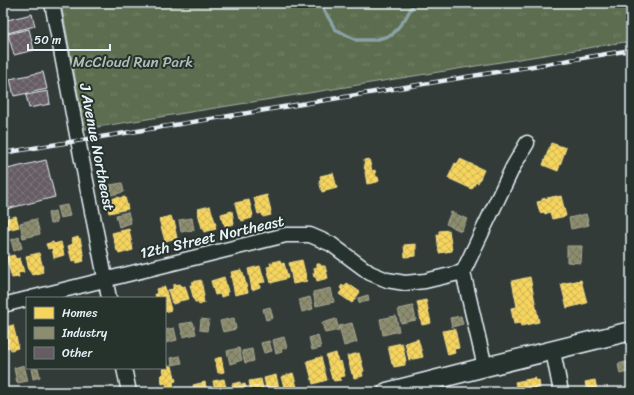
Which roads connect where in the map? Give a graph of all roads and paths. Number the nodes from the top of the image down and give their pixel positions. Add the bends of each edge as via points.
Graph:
1 (52, 3) edge
2 (527, 143) dead end
3 (463, 272) junction
4 (105, 280) junction
5 (35, 297) edge
6 (109, 297) edge
7 (26, 299) edge
8 (3, 305) edge
9 (631, 331) edge
10 (553, 351) junction
11 (485, 367) junction
12 (124, 369) edge
13 (396, 391) edge
14 (129, 392) edge
15 (561, 392) edge

1 - 4 street, J Avenue Northeast
2 - 3 street via 513,166
3 - 4 street, 12th Street Northeast via 425,281 405,283 387,280 370,273 331,244 310,235 286,235
3 - 11 street
4 - 5 street, 12th Street Northeast
4 - 6 street, J Avenue Northeast
7 - 8 street
9 - 10 main road
10 - 11 main road
10 - 15 street
11 - 13 main road
12 - 14 street

